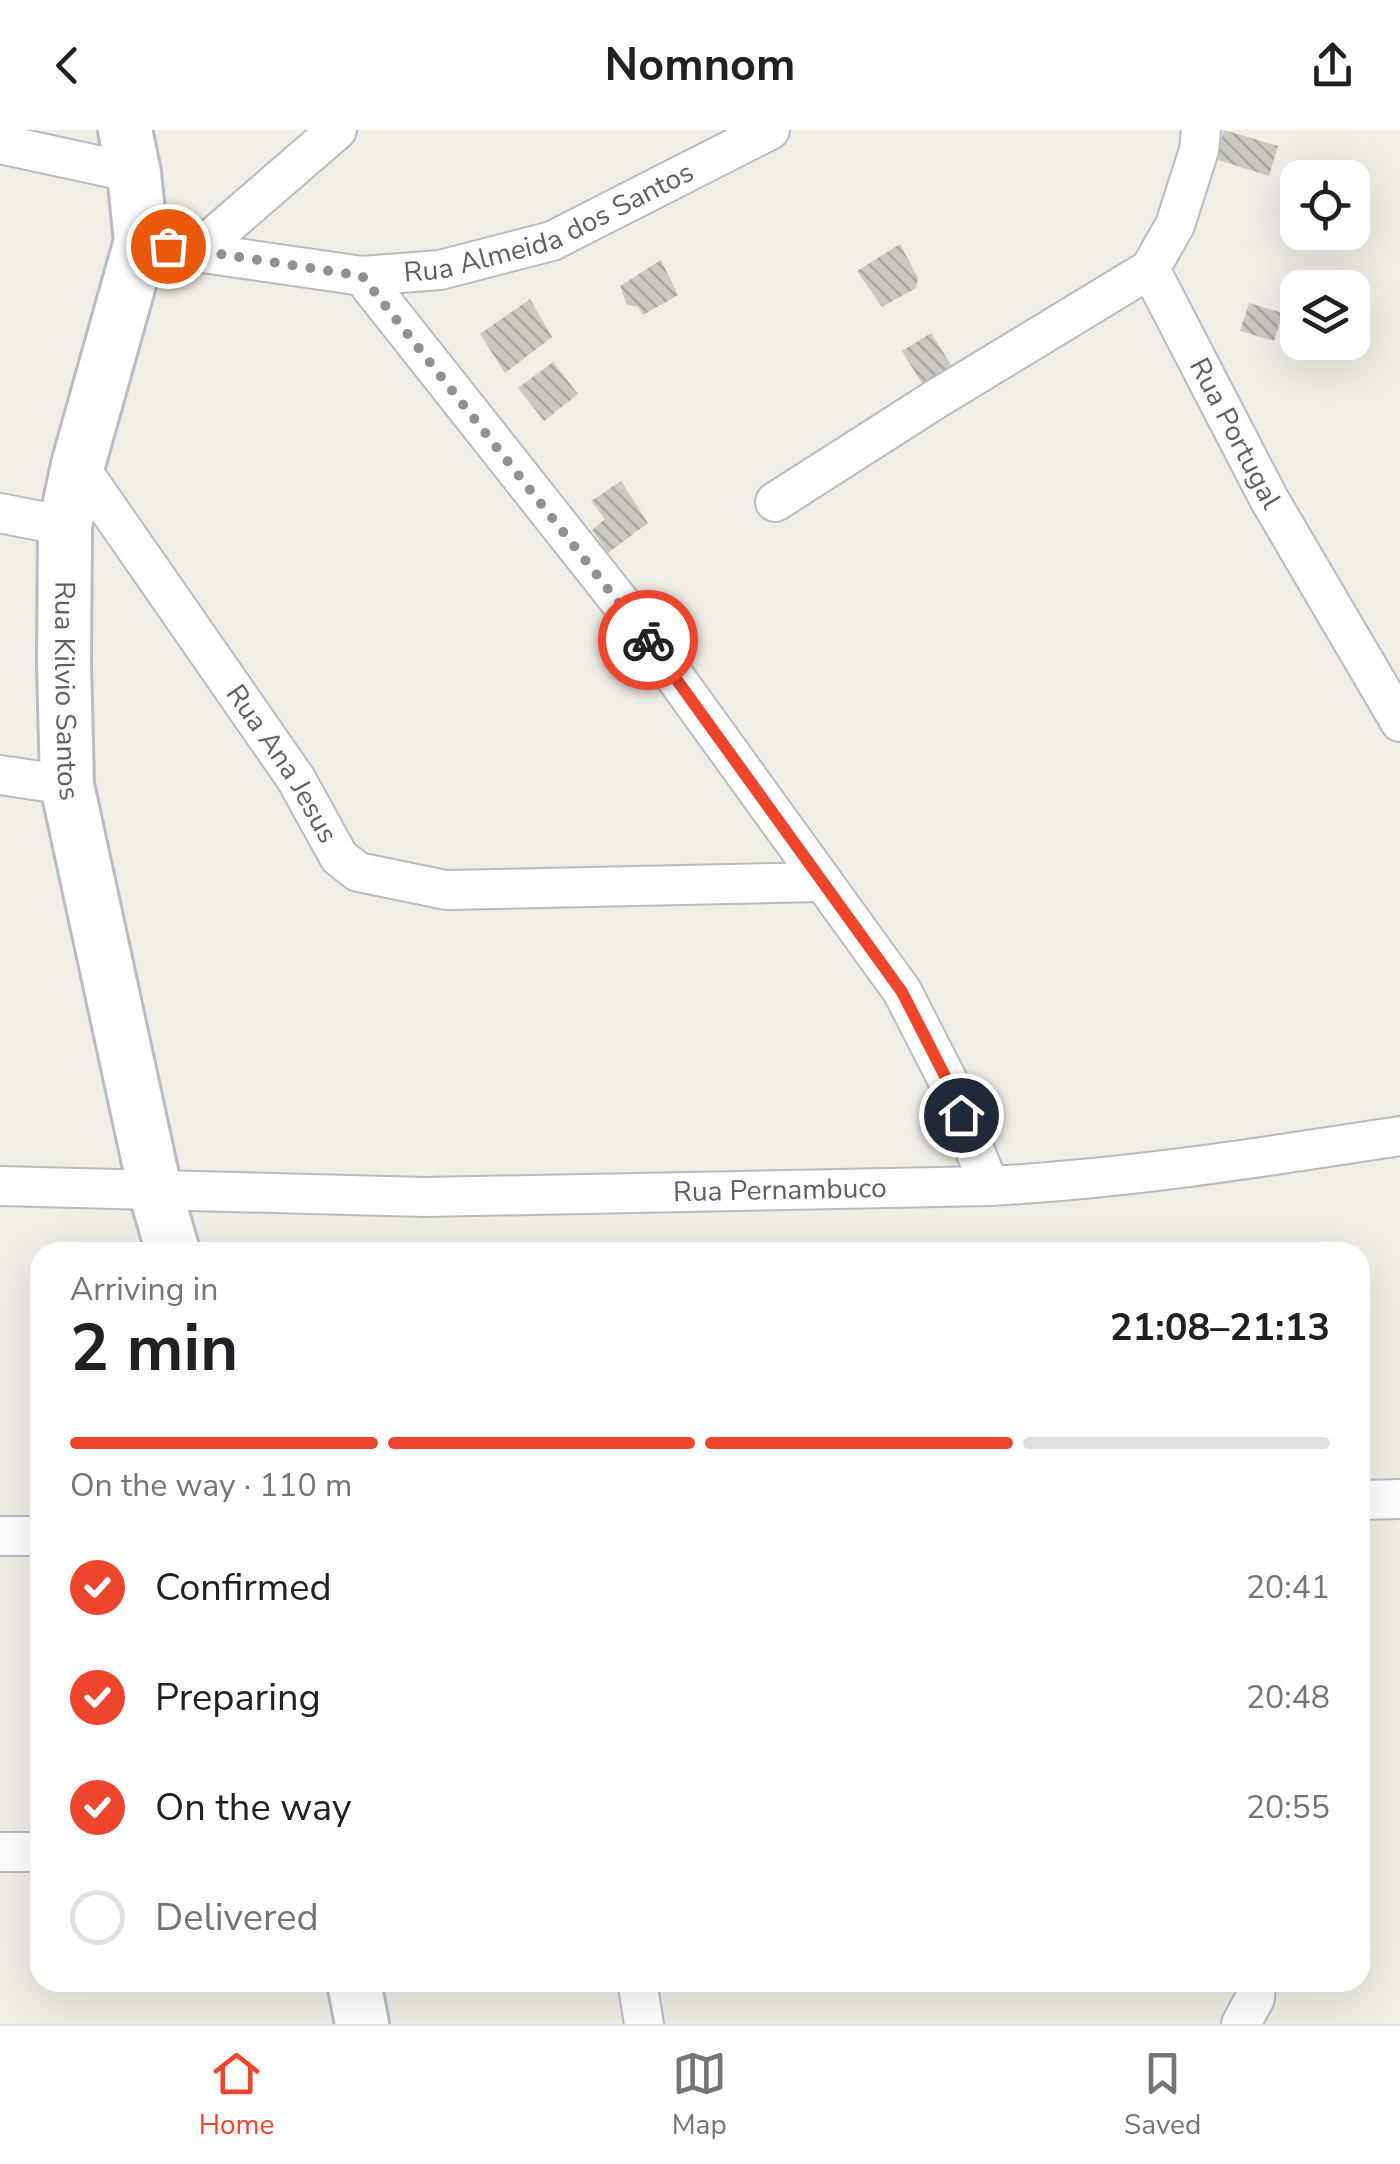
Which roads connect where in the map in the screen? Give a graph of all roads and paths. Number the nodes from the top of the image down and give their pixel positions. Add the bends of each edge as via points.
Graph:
1 (337, 130) edge
2 (770, 130) edge
3 (1201, 130) edge
4 (0, 144) edge
5 (129, 152) edge
6 (141, 241) junction
7 (196, 252) junction
8 (1150, 269) junction
9 (362, 276) junction
10 (78, 465) junction
11 (774, 502) dead end
12 (0, 513) edge
13 (65, 526) junction
14 (1400, 722) edge
15 (0, 775) edge
16 (67, 785) junction
17 (824, 882) junction
18 (1400, 1136) edge
19 (0, 1186) edge
20 (988, 1186) junction
21 (155, 1190) junction
22 (171, 1242) edge
23 (1370, 1500) edge
24 (1400, 1500) edge
25 (0, 1536) edge
26 (30, 1536) edge
27 (0, 1852) edge
28 (30, 1852) edge
29 (356, 1992) edge
30 (639, 1992) edge
31 (1255, 1992) edge
32 (362, 2024) edge
33 (644, 2024) edge
34 (1241, 2024) edge

1 - 7 street
2 - 9 street, Rua Almeida dos Santos via 552,241 440,270
3 - 8 street via 1175,225
4 - 5 street
5 - 6 main road, Rua Kilvio Santos
6 - 7 street, Rua Almeida dos Santos
6 - 10 main road, Rua Kilvio Santos
7 - 9 street, Rua Almeida dos Santos
8 - 11 street
8 - 14 street, Rua Portugal via 1269,499
9 - 17 street via 628,612
10 - 13 main road, Rua Kilvio Santos
10 - 17 street, Rua Ana Jesus via 296,778 339,857 358,872 446,890
12 - 13 street
13 - 16 main road, Rua Kilvio Santos
15 - 16 street
16 - 21 main road, Rua Kilvio Santos
17 - 20 street via 902,992 947,1080
18 - 20 street, Rua Pernambuco
19 - 21 street, Rua Pernambuco
20 - 21 street, Rua Pernambuco via 425,1197
21 - 22 main road, Rua Kilvio Santos
23 - 24 street
25 - 26 street
27 - 28 street
29 - 32 main road
30 - 33 street
31 - 34 street

